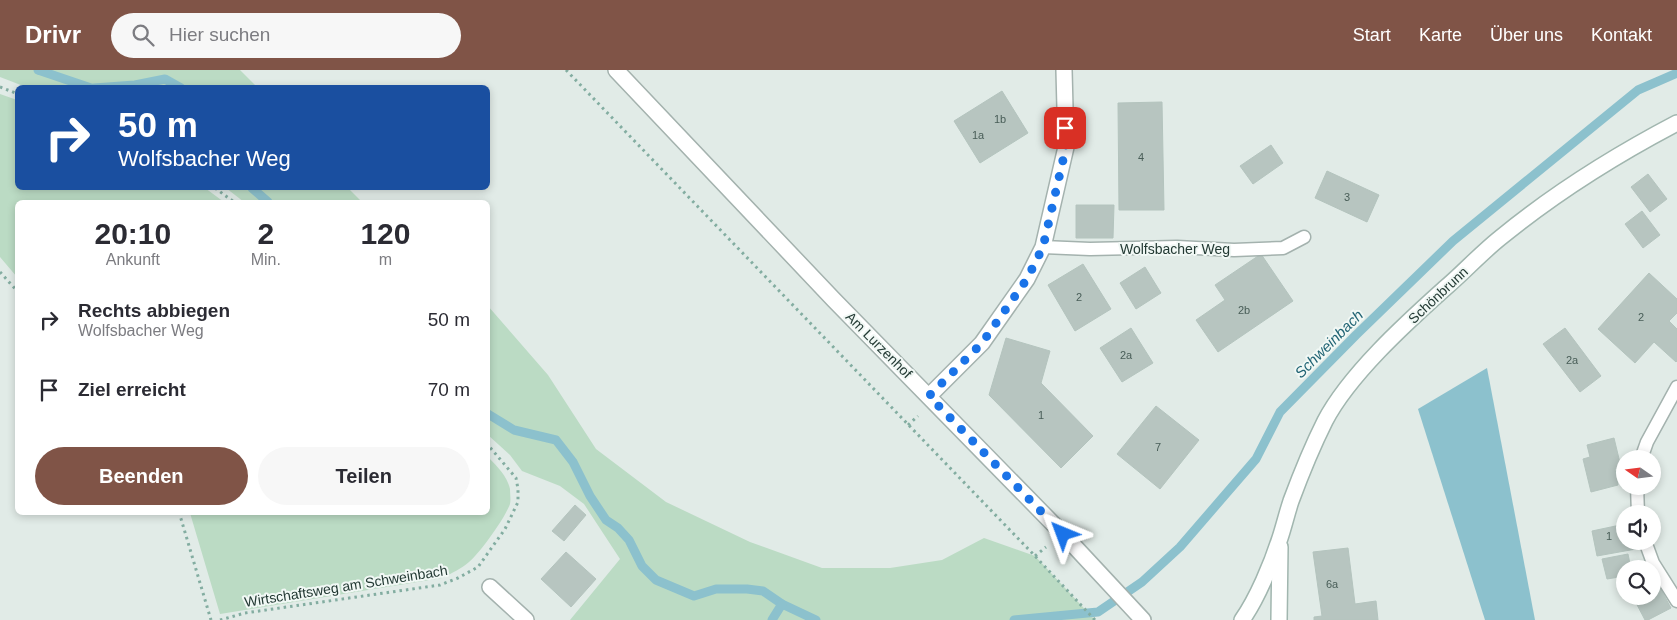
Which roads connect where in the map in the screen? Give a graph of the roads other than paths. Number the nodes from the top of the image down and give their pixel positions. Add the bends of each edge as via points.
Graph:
1 (616, 70) edge
2 (1064, 70) edge
3 (1677, 122) edge
4 (1304, 237) dead end
5 (1043, 247) junction
6 (1677, 387) edge
7 (929, 396) junction
8 (1644, 450) edge
9 (1280, 539) junction
10 (1648, 550) edge
11 (490, 587) dead end
12 (1677, 601) edge
13 (1138, 615) edge
14 (526, 620) edge
15 (1242, 620) edge
16 (1279, 620) edge

1 - 7 street, Am Lurzenhof
2 - 5 street via 1066,147
3 - 9 street, Schönbrunn via 1596,168 1543,204 1499,239 1384,347 1354,379 1326,419 1299,479
4 - 5 lane, Wolfsbacher Weg via 1283,248 1234,250
5 - 7 street via 1027,279 982,343
6 - 8 lane
7 - 13 street, Am Lurzenhof
9 - 15 street, Schönbrunn via 1252,606
9 - 16 street, Schönbrunn
10 - 12 lane
11 - 14 street

